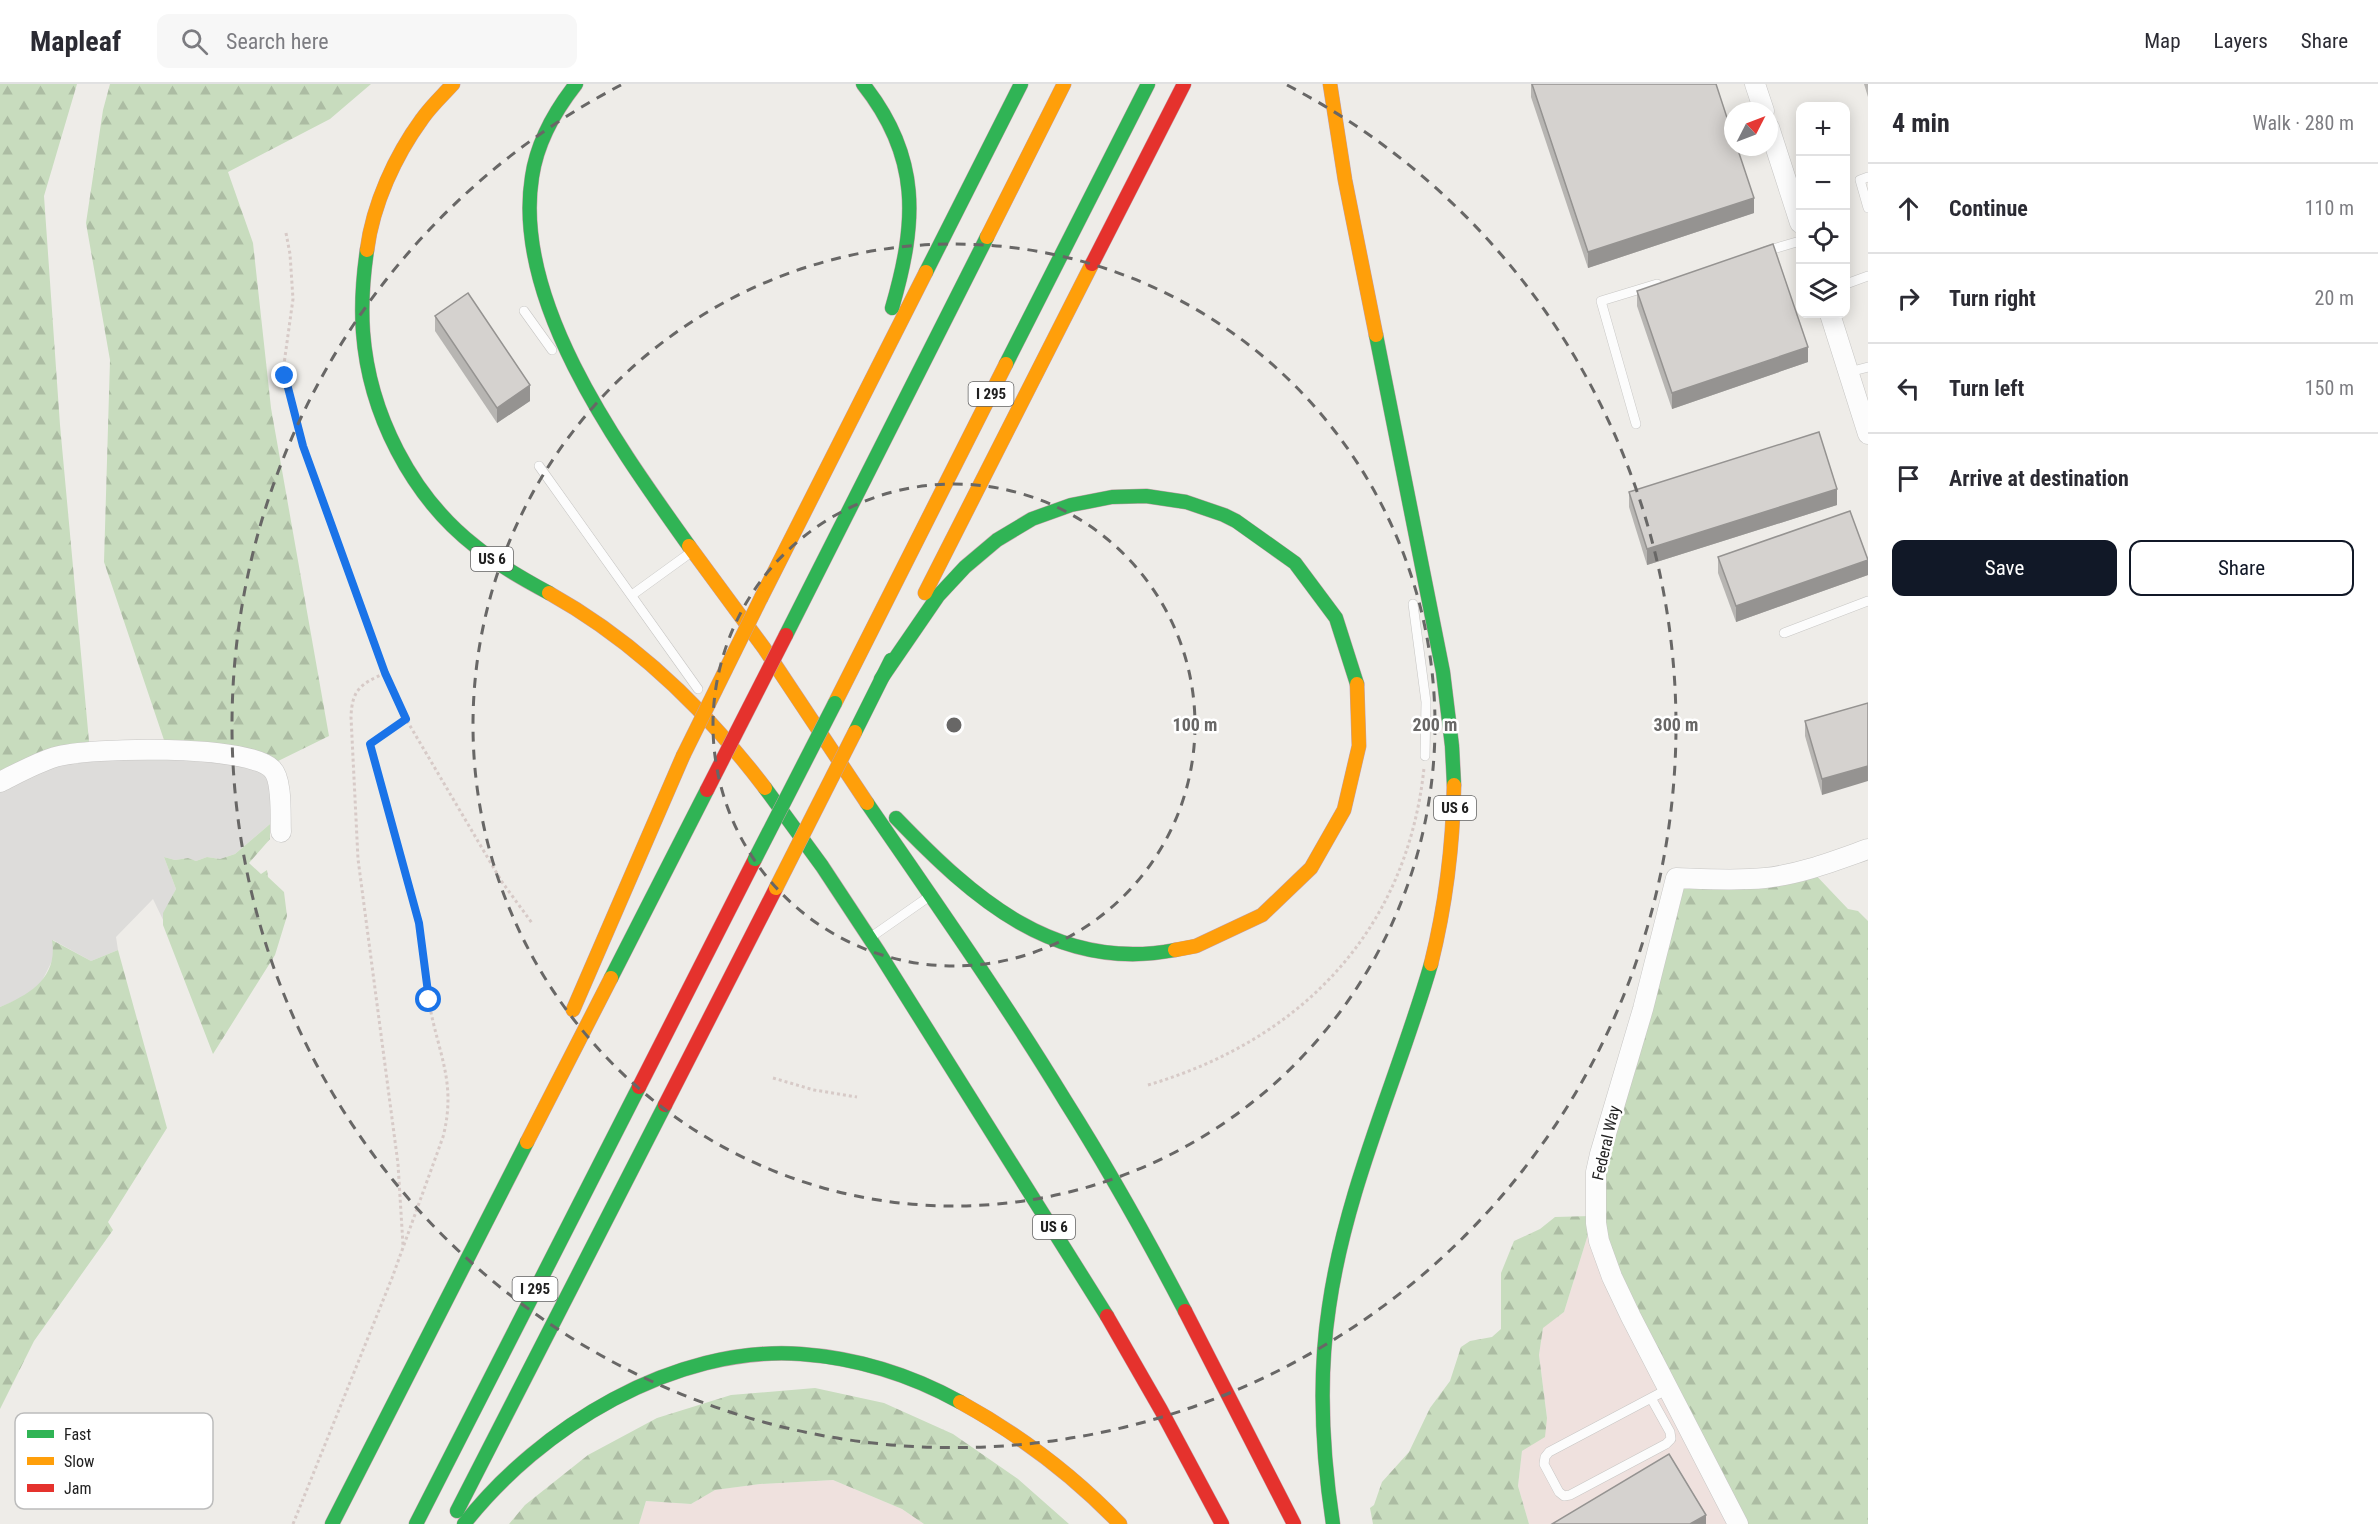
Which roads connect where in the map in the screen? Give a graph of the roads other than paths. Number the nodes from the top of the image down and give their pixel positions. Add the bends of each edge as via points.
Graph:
1 (453, 84) edge
2 (576, 84) edge
3 (863, 84) edge
4 (1021, 84) edge
5 (1064, 84) edge
6 (1148, 84) edge
7 (1184, 84) edge
8 (1330, 84) edge
9 (1755, 84) edge
10 (1761, 102) edge
11 (1778, 155) edge
12 (1868, 177) edge
13 (1868, 208) edge
14 (1796, 211) edge
15 (1796, 242) edge
16 (1756, 254) edge
17 (1868, 276) edge
18 (1668, 281) edge
19 (1850, 282) edge
20 (524, 311) dead end
21 (1831, 318) edge
22 (1374, 325) junction
23 (558, 360) dead end
24 (1868, 367) edge
25 (566, 370) dead end
26 (1849, 372) junction
27 (1636, 424) dead end
28 (1868, 434) edge
29 (839, 443) junction
30 (539, 466) dead end
31 (635, 467) junction
32 (1399, 501) dead end
33 (694, 550) junction
34 (1412, 594) dead end
35 (632, 595) junction
36 (1868, 601) edge
37 (1784, 633) dead end
38 (881, 679) junction
39 (797, 696) junction
40 (1425, 756) road end
41 (0, 782) edge
42 (281, 832) dead end
43 (1868, 849) edge
44 (818, 861) junction
45 (931, 896) junction
46 (870, 938) junction
47 (567, 1025) dead end
48 (550, 1068) dead end
49 (488, 1220) junction
50 (1660, 1394) junction
51 (1288, 1522) edge
52 (332, 1524) edge
53 (416, 1524) edge
54 (451, 1524) edge
55 (464, 1524) edge
56 (1120, 1524) edge
57 (1222, 1524) edge
58 (1333, 1524) edge
59 (1738, 1524) edge

1 - 44 highway, US 6 via 427,113 395,163 373,217 367,246 362,304 367,363 395,446 427,497 467,540 613,634 692,704 749,769
2 - 31 highway via 558,108 540,144 530,186 529,230 540,279 574,364
3 - 29 highway via 881,107 899,144 909,187 910,229 903,273 889,320
4 - 29 highway
5 - 49 highway, bridge
6 - 53 highway, I 295, bridge
7 - 38 highway
8 - 22 highway, US 6 via 1339,151
9 - 10 street
11 - 14 street
12 - 13 lane via 1860,180
15 - 16 lane
17 - 19 lane
18 - 27 lane via 1601,301
20 - 23 lane
21 - 26 street
22 - 32 lane
22 - 58 highway, US 6 via 1448,702 1455,821 1444,909 1431,966 1347,1220 1330,1296 1322,1364 1321,1422
24 - 26 lane
25 - 31 lane
26 - 28 street
29 - 47 highway, bridge via 683,756
30 - 35 lane
31 - 33 highway
33 - 35 lane
33 - 39 highway
34 - 40 lane via 1426,702
35 - 44 lane
36 - 37 lane
38 - 39 highway via 947,585 981,552 1015,528 1053,510 1096,499 1140,496 1181,501 1224,515 1260,535 1292,561 1328,606 1348,649 1360,694 1358,768 1348,804 1328,846 1300,883 1266,912 1227,934 1186,949 1145,955 1104,954 1068,947 1035,933 973,891 887,808
38 - 54 highway, bridge
39 - 45 highway
41 - 42 street via 55,757 83,752 154,748 262,761 274,770 278,782
43 - 50 street, Federal Way via 1782,876 1676,878 1596,1172 1599,1241
44 - 46 highway, US 6
45 - 46 lane
45 - 51 highway via 1094,1147 1174,1290
46 - 57 highway, US 6 via 1120,1336
48 - 49 highway
49 - 52 highway
50 - 50 lane via 1549,1452 1544,1464 1559,1492 1570,1495 1666,1444 1671,1439
50 - 59 street, Federal Way
55 - 56 highway via 490,1492 524,1461 566,1428 610,1401 690,1367 744,1356 788,1354 878,1366 955,1398 1034,1449

